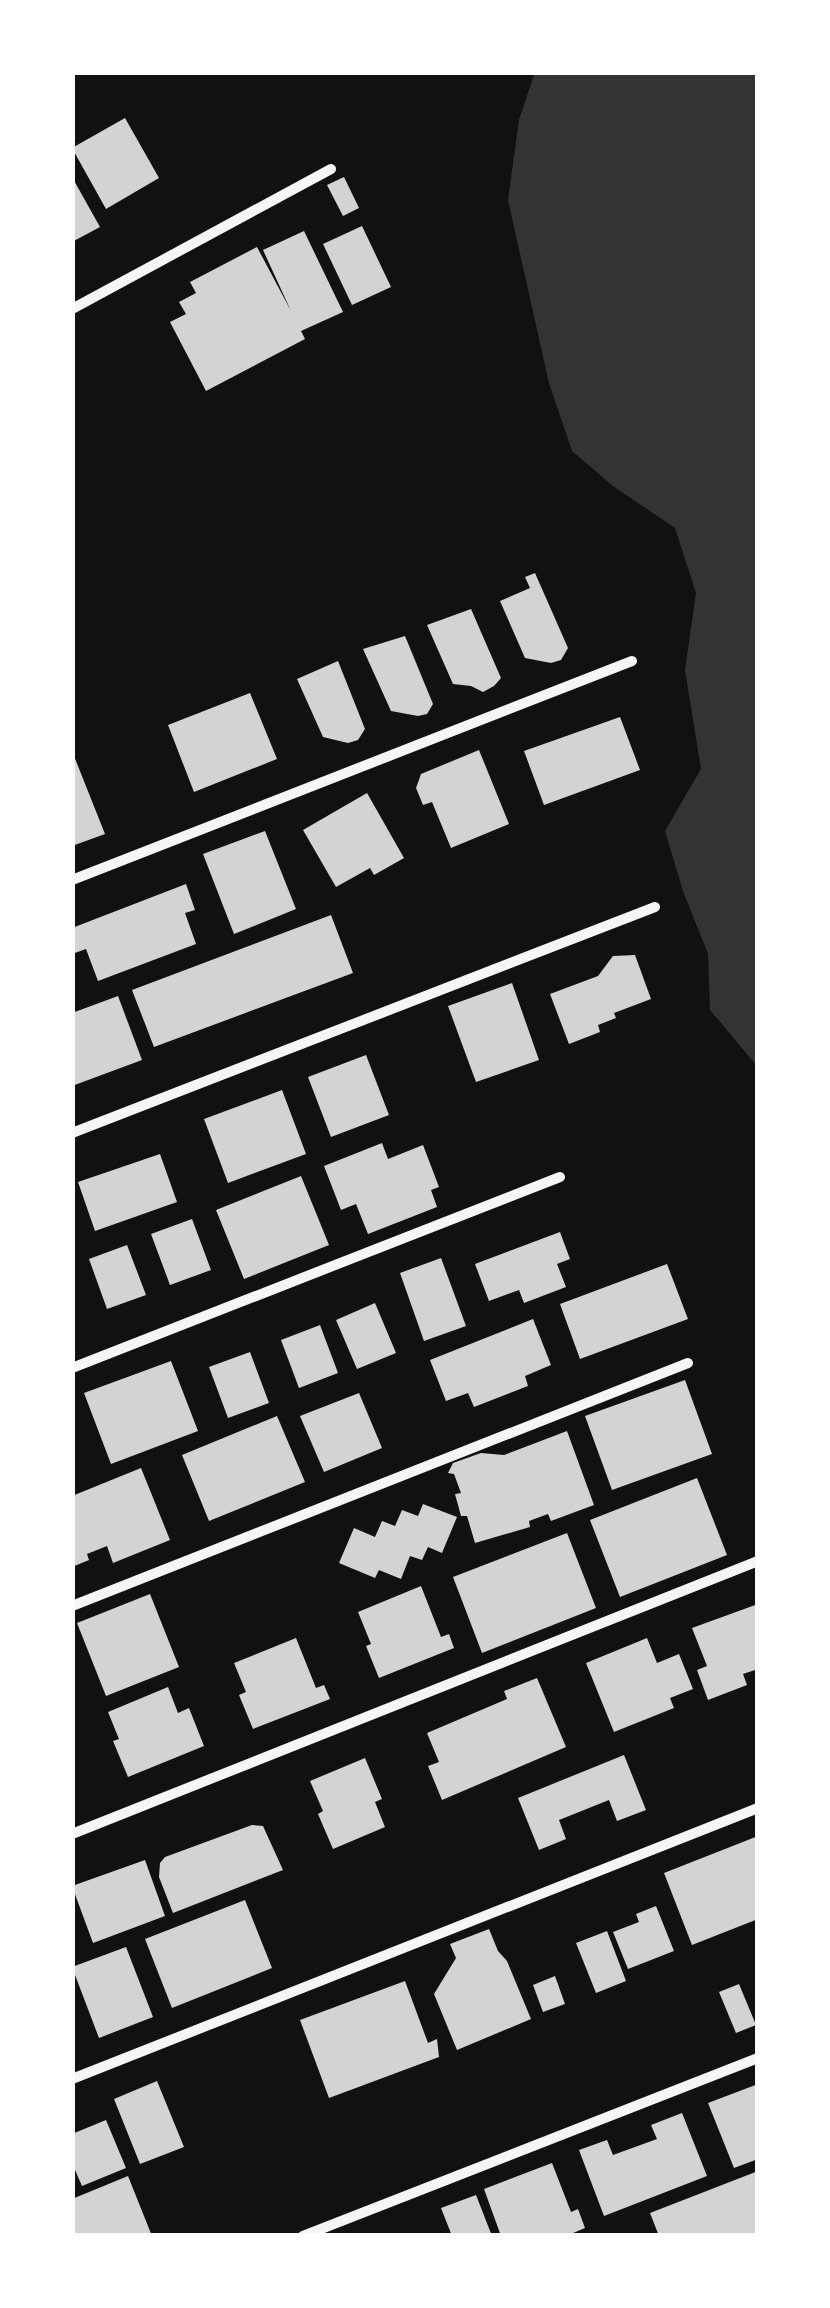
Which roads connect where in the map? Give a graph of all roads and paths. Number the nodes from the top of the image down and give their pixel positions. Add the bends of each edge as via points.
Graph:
1 (331, 169) dead end
2 (72, 309) edge
3 (632, 661) dead end
4 (72, 880) edge
5 (656, 906) dead end
6 (72, 1132) edge
7 (560, 1176) dead end
8 (688, 1363) dead end
9 (72, 1368) edge
10 (758, 1560) edge
11 (72, 1606) edge
12 (758, 1808) edge
13 (72, 1834) edge
14 (758, 2058) edge
15 (72, 2078) edge
16 (303, 2236) edge

1 - 2 street
3 - 4 street
5 - 6 street
7 - 9 street
8 - 11 street
10 - 13 street
12 - 15 street
14 - 16 street

